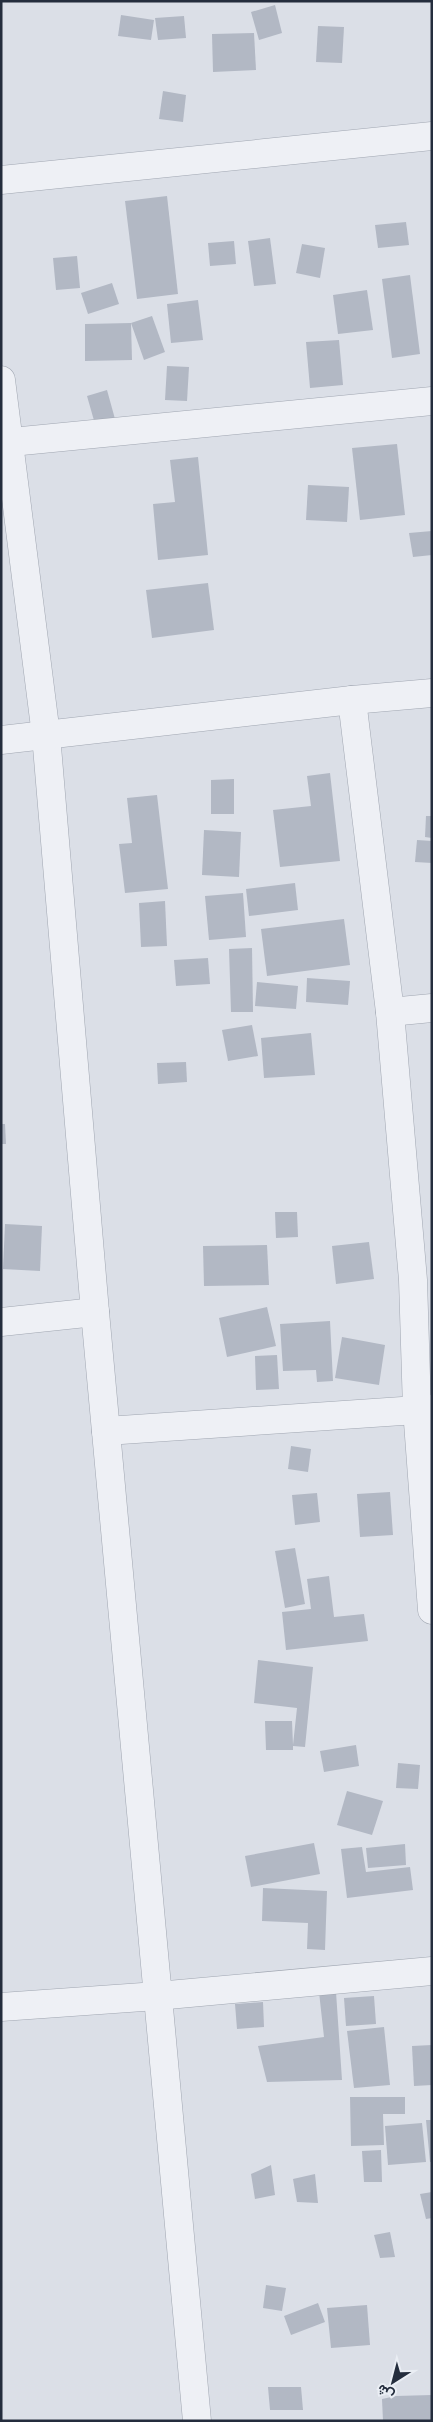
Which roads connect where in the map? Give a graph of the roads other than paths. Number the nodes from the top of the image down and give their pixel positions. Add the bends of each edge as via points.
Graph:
1 (432, 136) edge
2 (1, 180) edge
3 (1, 380) edge
4 (432, 401) edge
5 (5, 443) edge
6 (432, 693) edge
7 (352, 700) junction
8 (46, 736) junction
9 (1, 740) edge
10 (432, 1008) edge
11 (390, 1012) junction
12 (422, 1280) edge
13 (95, 1312) junction
14 (1, 1322) edge
15 (424, 1409) edge
16 (106, 1431) junction
17 (432, 1610) edge
18 (432, 1972) edge
19 (157, 1996) junction
20 (1, 2007) edge
21 (197, 2421) edge

1 - 2 street
3 - 5 street
4 - 5 street
5 - 8 street
6 - 7 street
7 - 8 street
7 - 11 street
8 - 9 street
8 - 13 street
10 - 11 street
11 - 12 street
12 - 15 street
13 - 14 street
13 - 16 street
15 - 16 street
15 - 17 street
16 - 19 street
18 - 19 street
19 - 20 street
19 - 21 street

